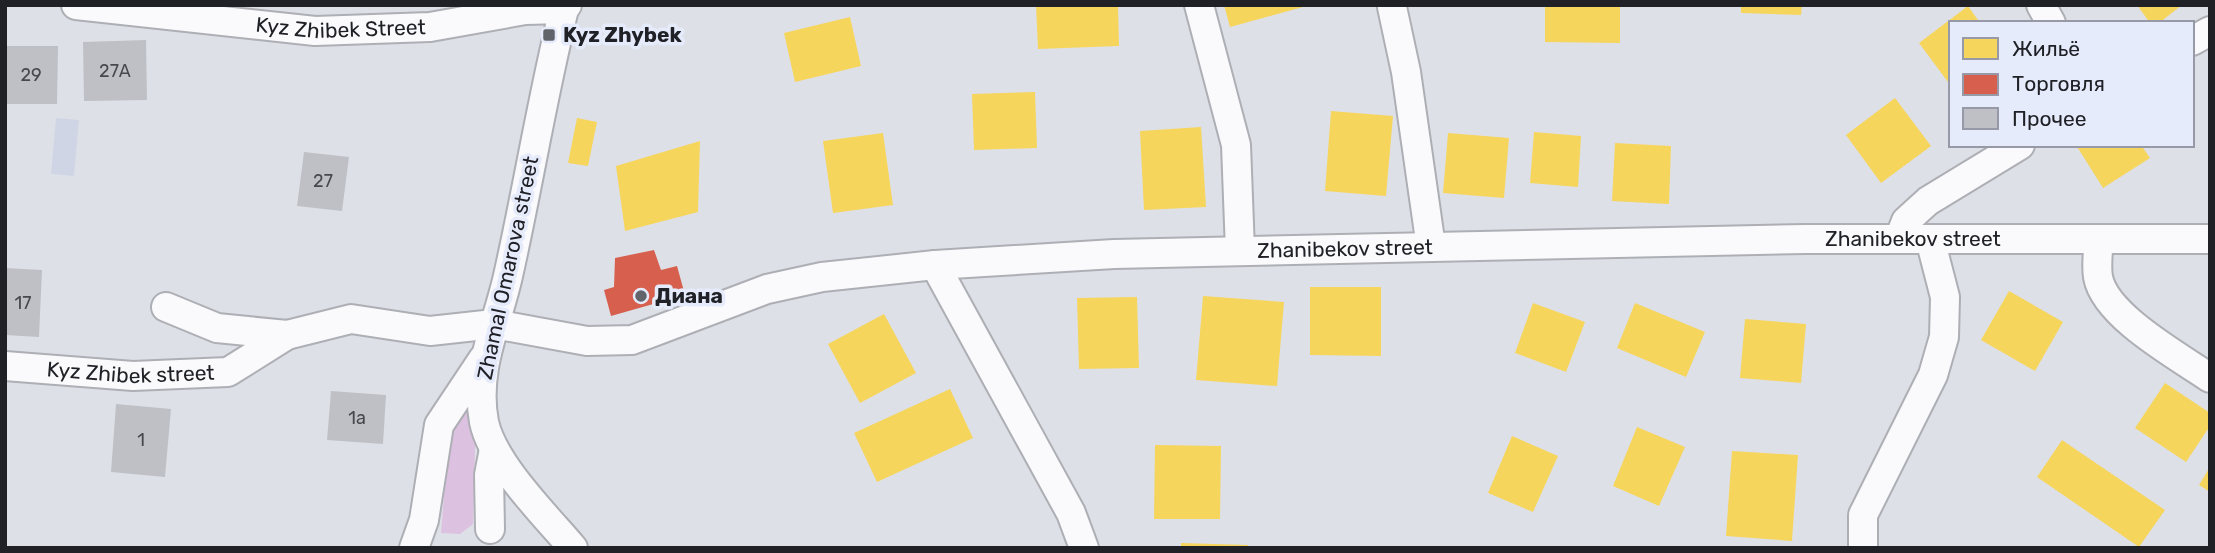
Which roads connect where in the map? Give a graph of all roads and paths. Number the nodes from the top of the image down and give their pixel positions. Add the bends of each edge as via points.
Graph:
1 (76, 5) edge
2 (1199, 5) edge
3 (2041, 5) edge
4 (566, 7) edge
5 (1392, 7) edge
6 (526, 8) edge
7 (2050, 21) edge
8 (2210, 31) edge
9 (2194, 40) edge
10 (2017, 147) edge
11 (1899, 239) junction
12 (1930, 239) junction
13 (2099, 239) junction
14 (2210, 239) edge
15 (1431, 247) junction
16 (1240, 251) junction
17 (935, 265) junction
18 (166, 307) dead end
19 (495, 324) junction
20 (287, 335) junction
21 (485, 357) junction
22 (5, 366) edge
23 (2210, 378) edge
24 (494, 449) junction
25 (490, 529) dead end
26 (424, 534) edge
27 (414, 548) edge
28 (573, 548) edge
29 (1084, 548) edge
30 (1863, 548) edge

1 - 6 street, Kyz Zhibek Street via 315,31 430,27
2 - 16 street via 1236,145
3 - 7 street
4 - 6 street, Kyz Zhibek Street
4 - 19 street, Zhamal Omarova street
5 - 15 street
8 - 9 street
10 - 11 street via 1928,201 1906,221
11 - 12 street, Zhanibekov street
11 - 15 street, Zhanibekov street
12 - 13 street, Zhanibekov street
12 - 30 street via 1945,297 1944,337 1933,375 1863,515
13 - 14 street, Zhanibekov street
13 - 23 street via 2098,278 2107,299 2132,324
15 - 16 street, Zhanibekov street
16 - 17 street, Zhanibekov street
17 - 19 street, Zhanibekov street via 822,277 767,289 632,340 587,341
17 - 29 street via 1071,513
18 - 20 street, Kyz Zhibek street via 217,328
19 - 20 street, Kyz Zhibek street via 430,331 351,319
19 - 21 street, Zhamal Omarova street
20 - 22 street, Kyz Zhibek street via 228,372 133,376
21 - 24 street, Zhamal Omarova street via 484,423
21 - 26 street via 439,425
24 - 25 street via 489,475
24 - 28 street, Zhamal Omarova street
26 - 27 street

